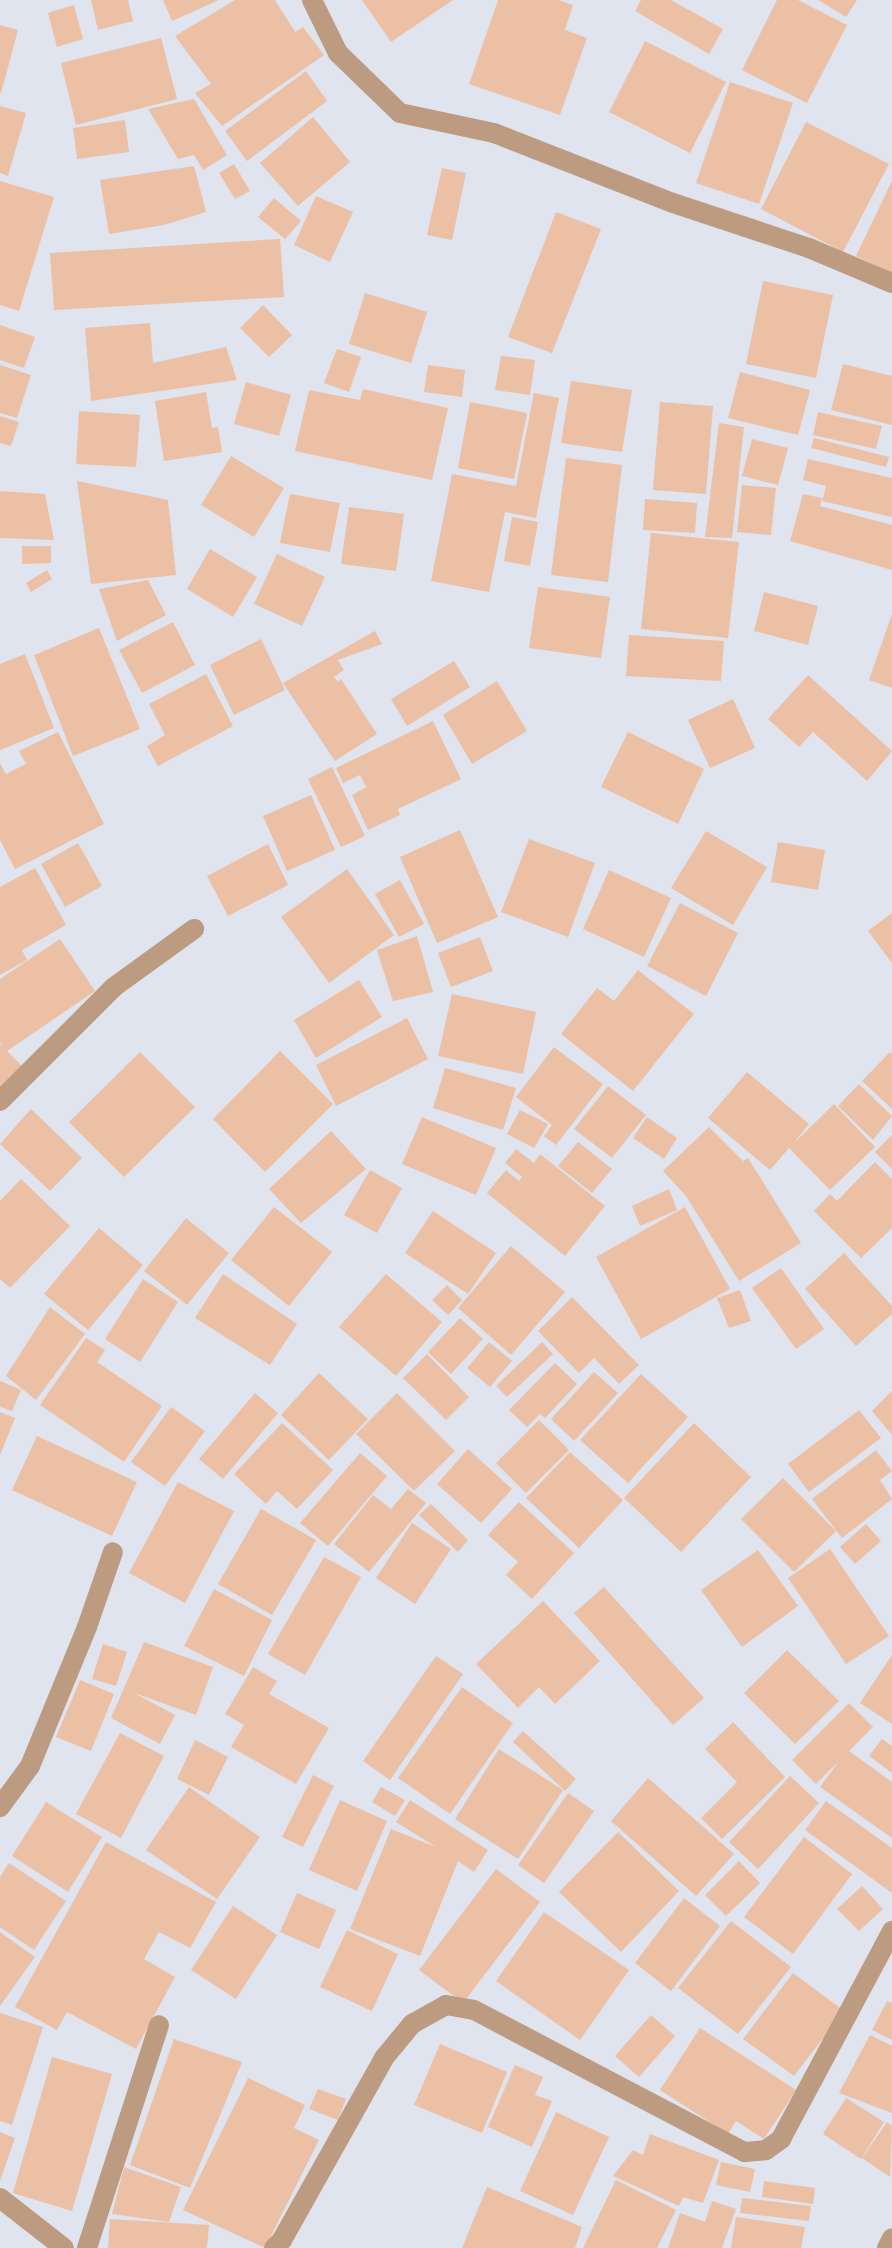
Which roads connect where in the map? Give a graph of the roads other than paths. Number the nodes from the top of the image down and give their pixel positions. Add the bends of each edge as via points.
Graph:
1 (312, 0) edge
2 (892, 283) edge
3 (194, 929) dead end
4 (0, 1101) edge
5 (113, 1552) dead end
6 (0, 1807) edge
7 (892, 1931) edge
8 (159, 2025) dead end
9 (0, 2198) edge
10 (892, 2238) edge
11 (64, 2248) edge
12 (87, 2248) edge
13 (274, 2248) edge
14 (887, 2248) edge

1 - 2 street via 338,53 400,113 494,133
3 - 4 street via 114,987
5 - 6 street via 30,1766
7 - 13 street via 781,2139 766,2150 745,2152 474,2010 446,2005 412,2024 384,2058
8 - 12 street
9 - 11 street
10 - 14 street

